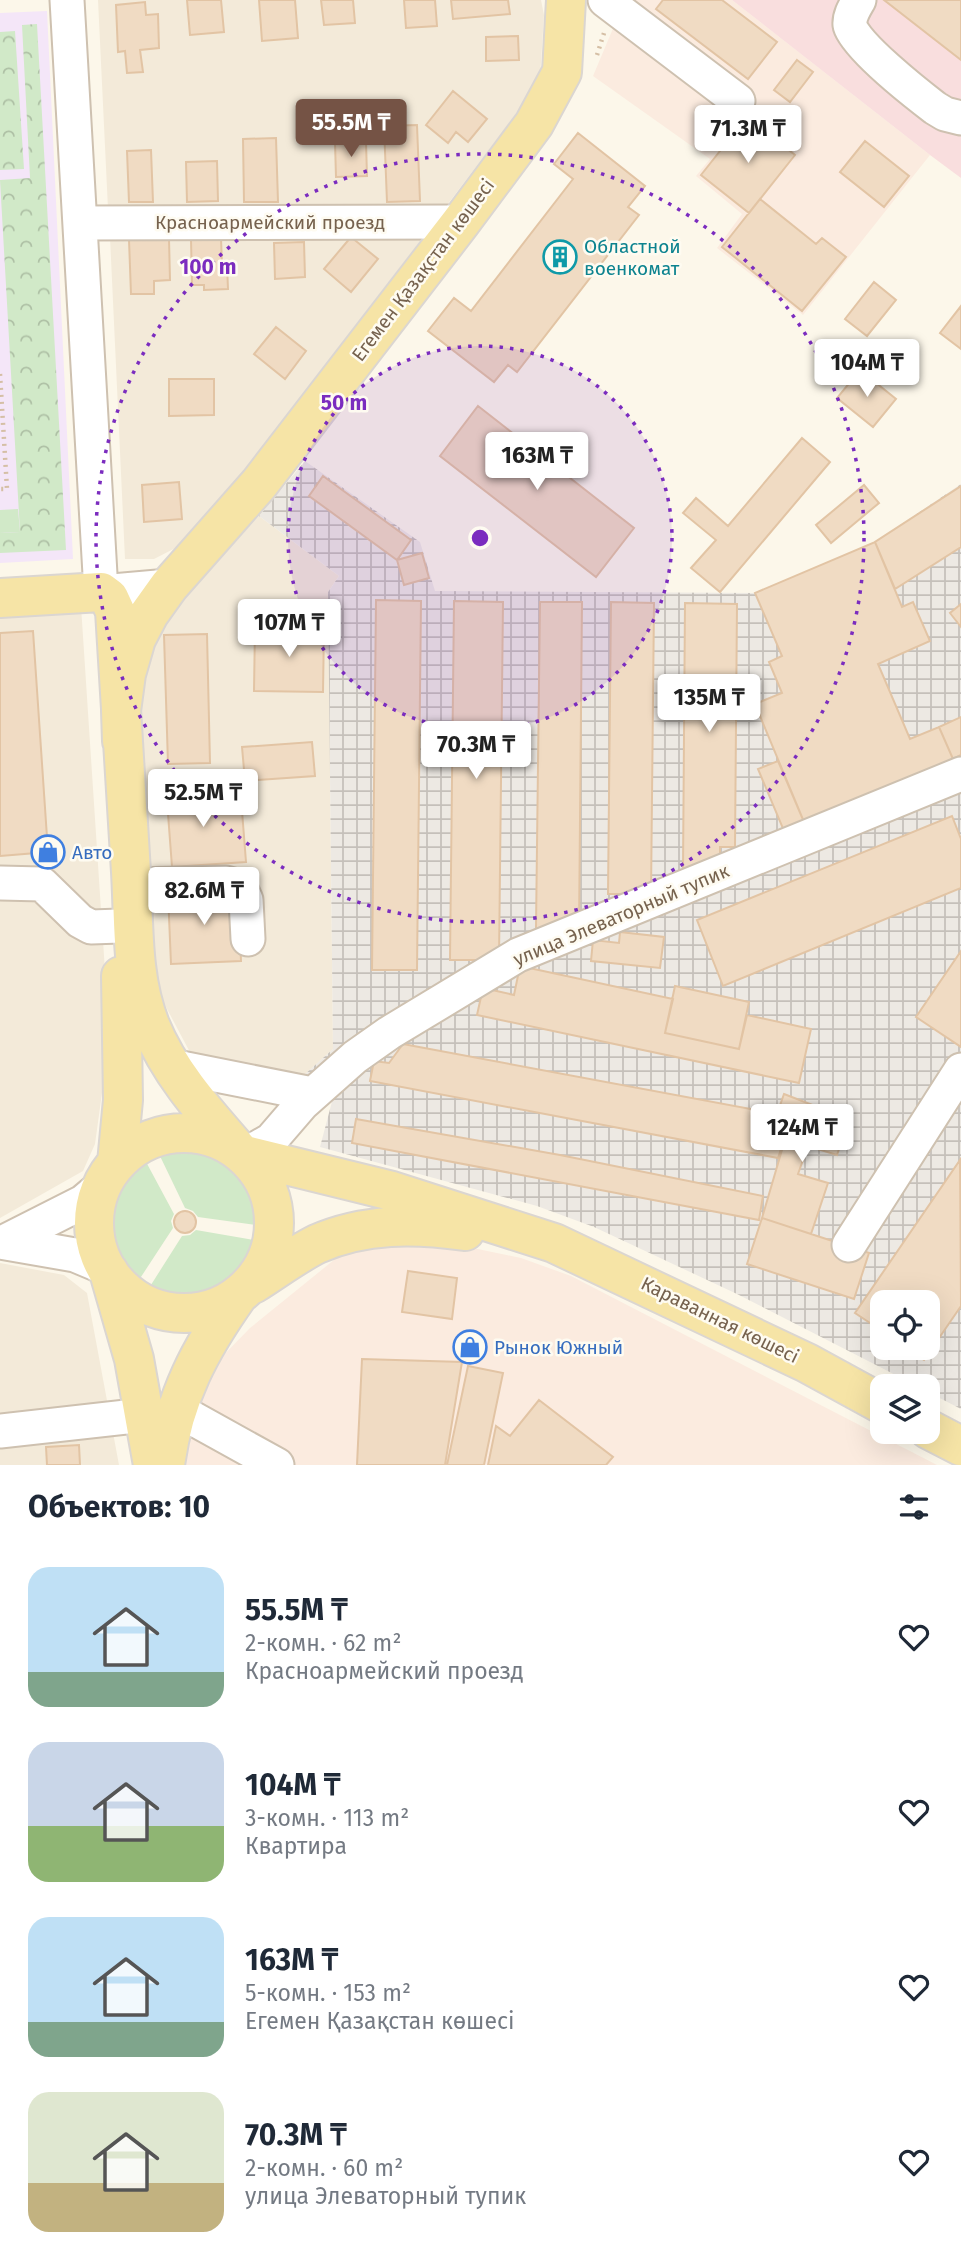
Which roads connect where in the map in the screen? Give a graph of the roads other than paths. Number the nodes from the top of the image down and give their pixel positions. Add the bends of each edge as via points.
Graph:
1 (67, 0) edge
2 (566, 0) edge
3 (589, 0) edge
4 (605, 0) edge
5 (859, 0) edge
6 (562, 72) junction
7 (738, 101) dead end
8 (961, 118) edge
9 (461, 222) junction
10 (80, 223) junction
11 (97, 531) junction
12 (165, 587) junction
13 (101, 592) junction
14 (0, 598) edge
15 (122, 741) junction
16 (961, 774) edge
17 (0, 883) edge
18 (132, 886) junction
19 (120, 926) junction
20 (248, 939) dead end
21 (171, 1066) junction
22 (961, 1070) edge
23 (312, 1094) junction
24 (260, 1156) junction
25 (109, 1174) junction
26 (2, 1242) edge
27 (554, 1243) junction
28 (849, 1245) dead end
29 (107, 1270) junction
30 (242, 1291) junction
31 (870, 1397) edge
32 (160, 1412) junction
33 (0, 1432) edge
34 (940, 1435) edge
35 (961, 1446) edge
36 (153, 1465) edge
37 (165, 1465) edge
38 (277, 1465) edge

1 - 10 street, Егемен Қазақстан көшесі
2 - 6 main road
3 - 6 street, Егемен Қазақстан көшесі
4 - 7 street
5 - 8 street via 849,23 857,40 935,108
6 - 9 main road, Егемен Қазақстан көшесі via 534,124
9 - 10 street, Красноармейский проезд
9 - 12 main road, Егемен Қазақстан көшесі via 258,484
10 - 11 street, Егемен Қазақстан көшесі
11 - 12 street via 107,555 120,568 139,581
11 - 13 street, Егемен Қазақстан көшесі
12 - 13 street
12 - 15 main road, Егемен Қазақстан көшесі via 142,626 128,664
13 - 14 main road
13 - 15 main road, Егемен Қазақстан көшесі via 110,598 115,611
13 - 19 main road
15 - 18 main road, Егемен Қазақстан көшесі
16 - 23 street, улица Элеваторный тупик via 518,955 389,1032
17 - 19 street via 42,884 79,921 91,927
18 - 20 street via 226,883 240,887 246,900
18 - 21 main road, Егемен Қазақстан көшесі via 138,979 149,1022
19 - 25 main road via 123,1100
21 - 23 street
21 - 24 main road, Егемен Қазақстан көшесі via 200,1105
22 - 28 street
23 - 24 street, улица Элеваторный тупик
24 - 25 main road via 209,1136 176,1133 144,1142
24 - 27 main road, Караванная көшесі via 392,1191
24 - 30 main road via 274,1212 273,1240 263,1266
25 - 26 street via 83,1202
25 - 29 main road via 96,1207 94,1230
26 - 29 street via 75,1255
27 - 30 main road, Караванная көшесі via 428,1226 361,1230 315,1245
27 - 31 main road, Караванная көшесі
29 - 30 main road via 135,1298 170,1312 206,1310
29 - 32 main road via 134,1359
30 - 32 main road
32 - 33 street
32 - 36 main road
32 - 37 main road
32 - 38 street
34 - 35 main road

